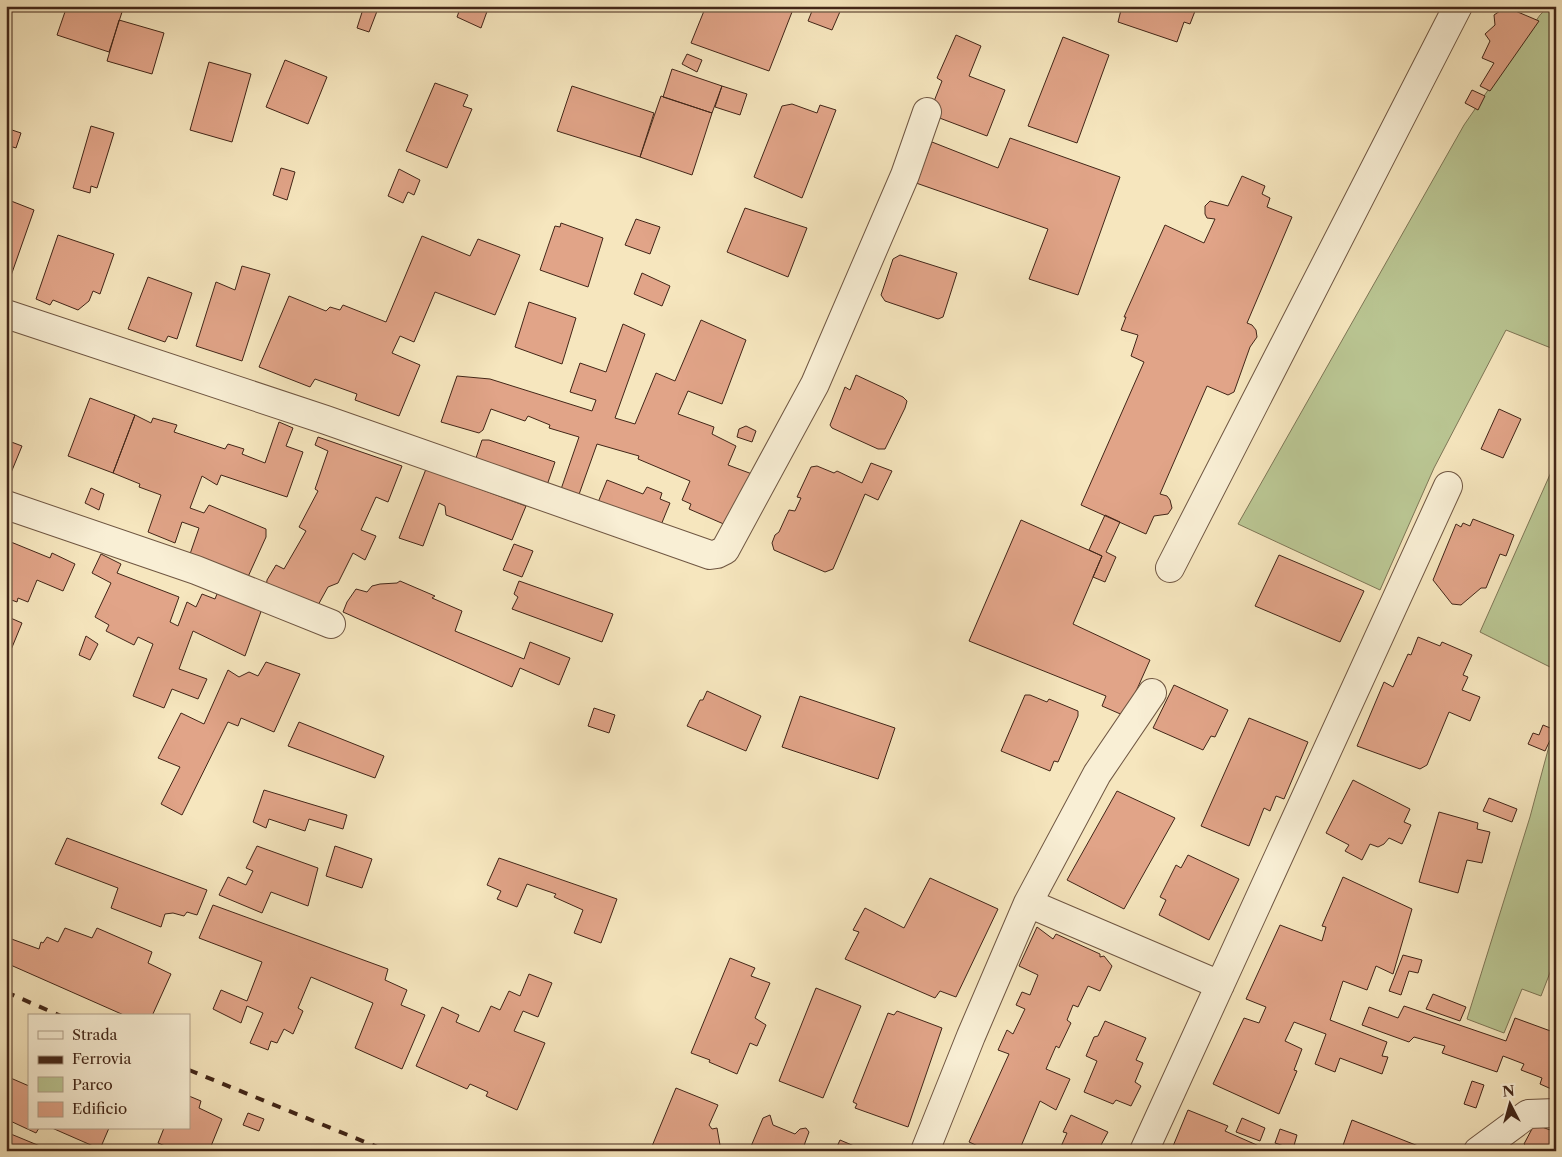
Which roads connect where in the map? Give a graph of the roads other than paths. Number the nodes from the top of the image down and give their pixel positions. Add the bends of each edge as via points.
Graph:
1 (1458, 6) edge
2 (927, 112) dead end
3 (6, 314) edge
4 (1448, 486) dead end
5 (6, 505) edge
6 (1170, 568) dead end
7 (332, 624) dead end
8 (1152, 693) dead end
9 (1028, 903) junction
10 (1220, 985) junction
11 (1556, 1114) edge
12 (925, 1151) edge
13 (1144, 1151) edge
14 (1478, 1151) edge

1 - 6 street
2 - 3 street via 905,175 815,384 725,550 717,554
4 - 10 street
5 - 7 street via 196,570
8 - 9 street via 1097,774
9 - 10 street
9 - 12 street via 970,1036
10 - 13 street
11 - 14 street via 1528,1114

